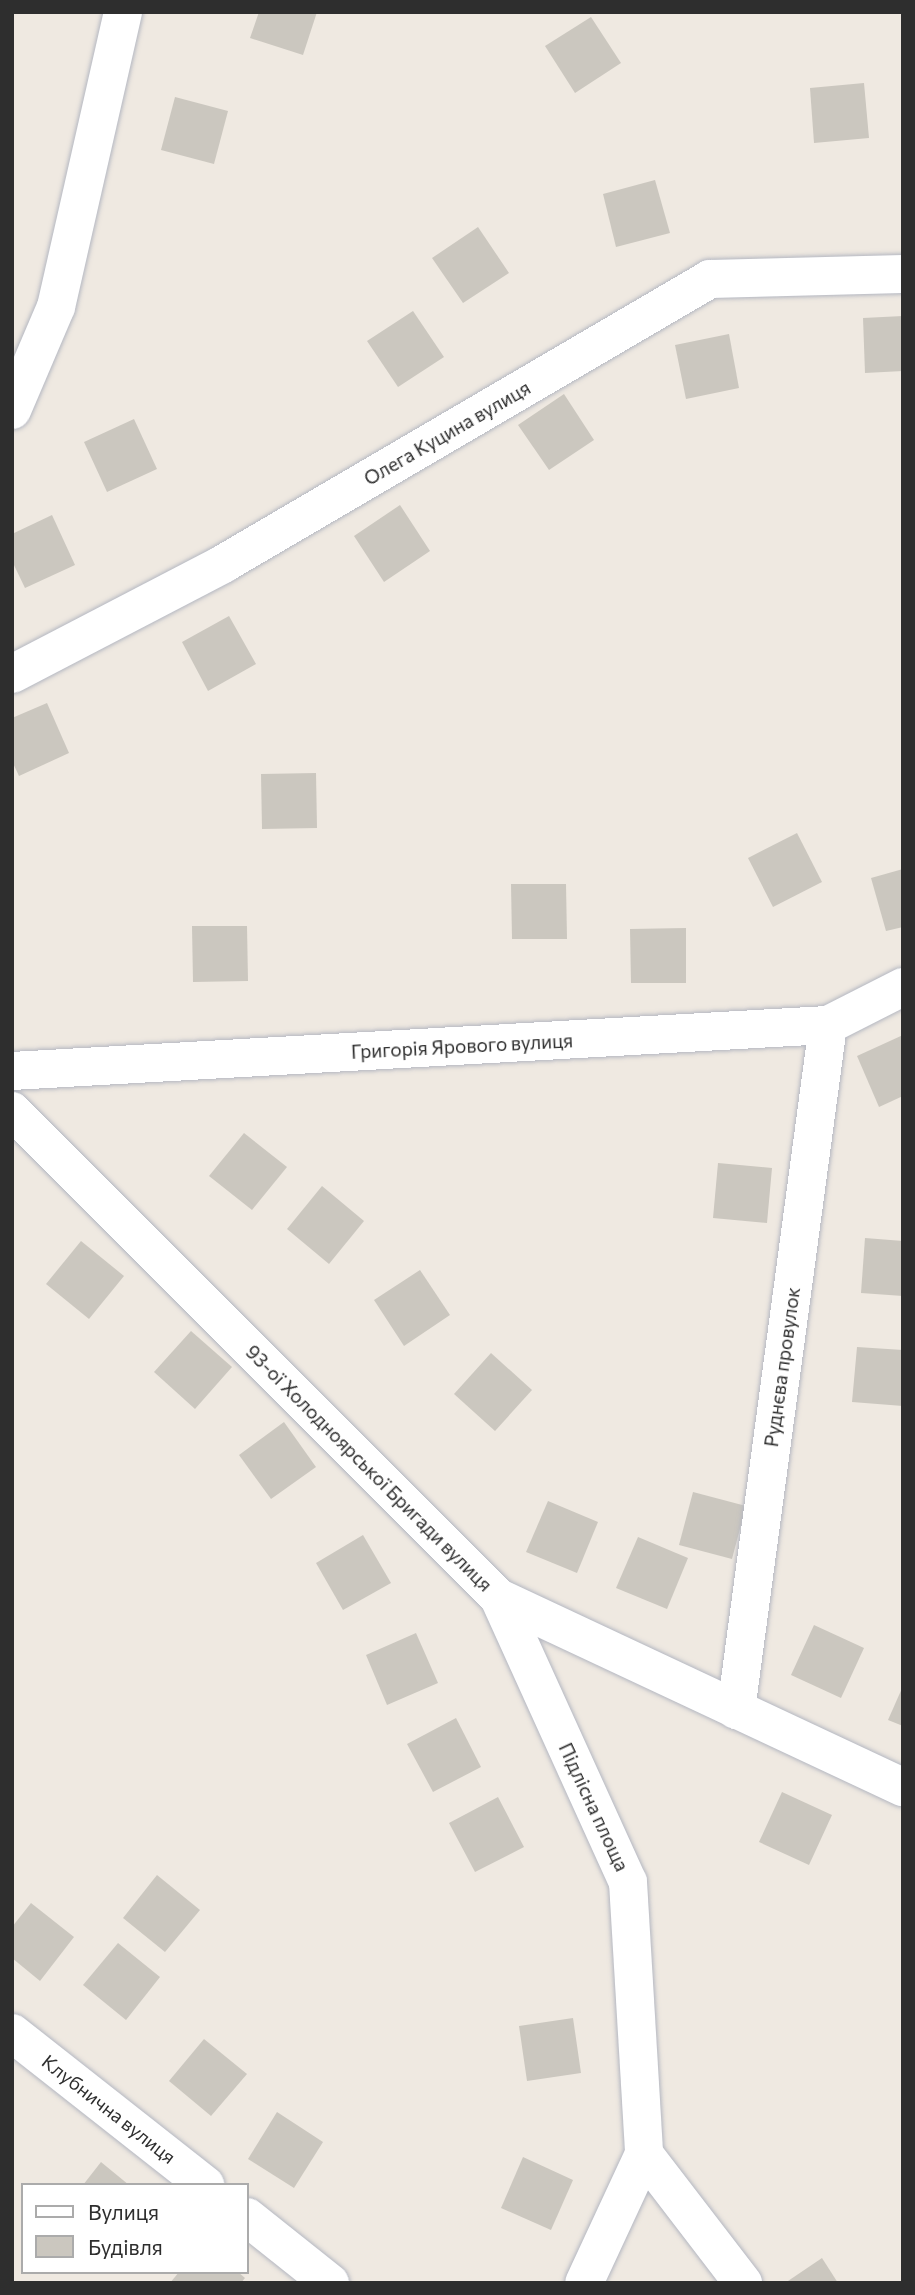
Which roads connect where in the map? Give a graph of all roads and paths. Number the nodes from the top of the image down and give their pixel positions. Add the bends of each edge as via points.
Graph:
1 (123, 12) edge
2 (903, 274) edge
3 (12, 410) edge
4 (12, 674) edge
5 (903, 987) edge
6 (828, 1025) junction
7 (12, 1071) edge
8 (12, 1111) edge
9 (499, 1598) junction
10 (736, 1710) junction
11 (903, 1787) edge
12 (12, 2033) edge
13 (644, 2154) junction
14 (202, 2183) edge
15 (248, 2218) edge
16 (330, 2283) edge
17 (584, 2283) edge
18 (743, 2283) edge

1 - 3 street via 56,307
2 - 4 street, Олега Куцина вулиця via 710,279 223,564
5 - 6 street, Григорія Ярового вулиця
6 - 7 street, Григорія Ярового вулиця
6 - 10 street, Руднєва провулок
8 - 9 street, 93-ої Холодноярської Бригади вулиця
9 - 10 street, 93-ої Холодноярської Бригади вулиця
9 - 13 street, Підлісна площа via 628,1882
10 - 11 street, 93-ої Холодноярської Бригади вулиця
12 - 14 street, Клубнична вулиця
13 - 17 street, Підлісна площа
13 - 18 street
15 - 16 street

